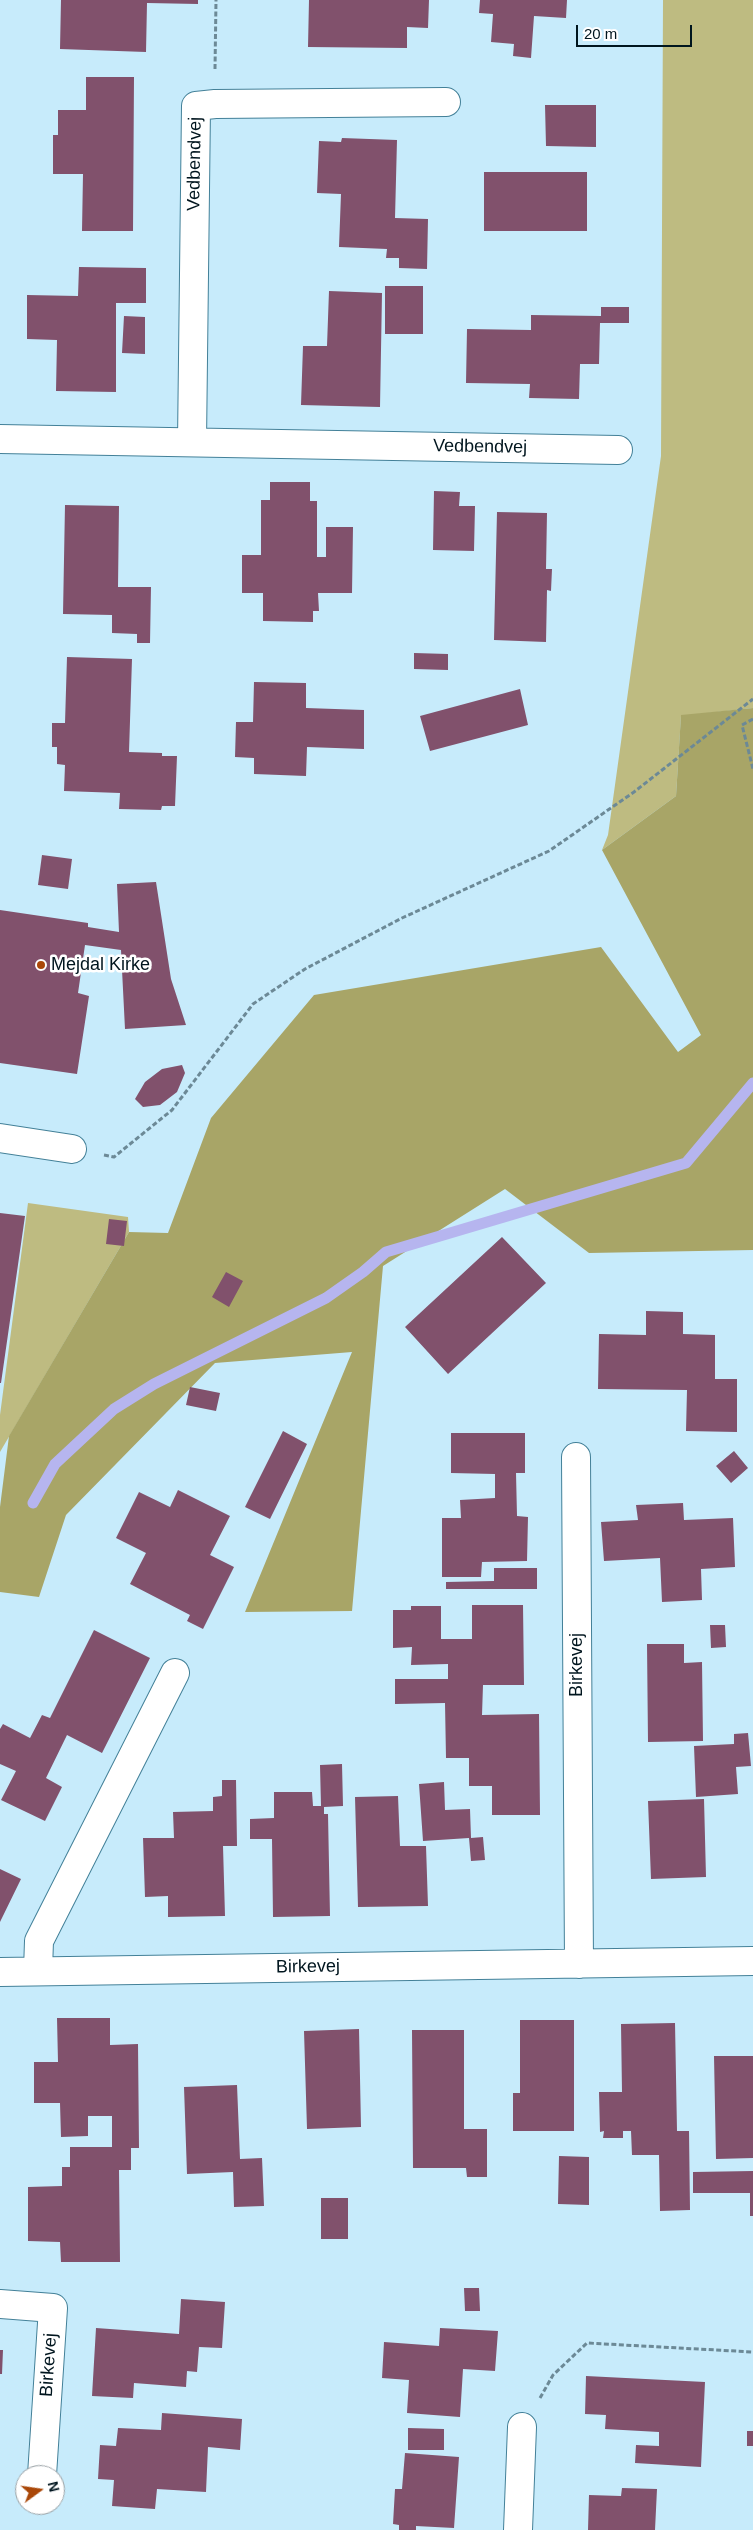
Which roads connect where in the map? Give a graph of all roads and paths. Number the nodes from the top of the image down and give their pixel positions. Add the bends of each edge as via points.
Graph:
1 (216, 0) edge
2 (446, 102) dead end
3 (215, 104) junction
4 (0, 439) edge
5 (192, 442) junction
6 (618, 450) dead end
7 (753, 698) edge
8 (753, 719) edge
9 (753, 769) edge
10 (0, 1138) edge
11 (72, 1149) joint
12 (576, 1457) dead end
13 (175, 1673) dead end
14 (753, 1961) edge
15 (579, 1964) junction
16 (38, 1970) junction
17 (0, 1972) edge
18 (0, 2304) edge
19 (753, 2352) edge
20 (522, 2428) joint
21 (43, 2465) edge
22 (518, 2530) edge

1 - 3 path
2 - 3 street, Vedbendvej
3 - 5 street, Vedbendvej via 196,106
4 - 5 street, Vedbendvej
5 - 6 street, Vedbendvej
7 - 11 path via 634,792 549,851 402,918 305,969 252,1004 172,1110 114,1156
8 - 9 path via 742,726
10 - 11 street
12 - 15 street, Birkevej
13 - 16 street via 40,1941
14 - 15 street, Birkevej
15 - 16 street, Birkevej
16 - 17 street, Birkevej
18 - 21 street, Birkevej via 53,2308
19 - 20 path via 587,2343 553,2375
20 - 22 street

